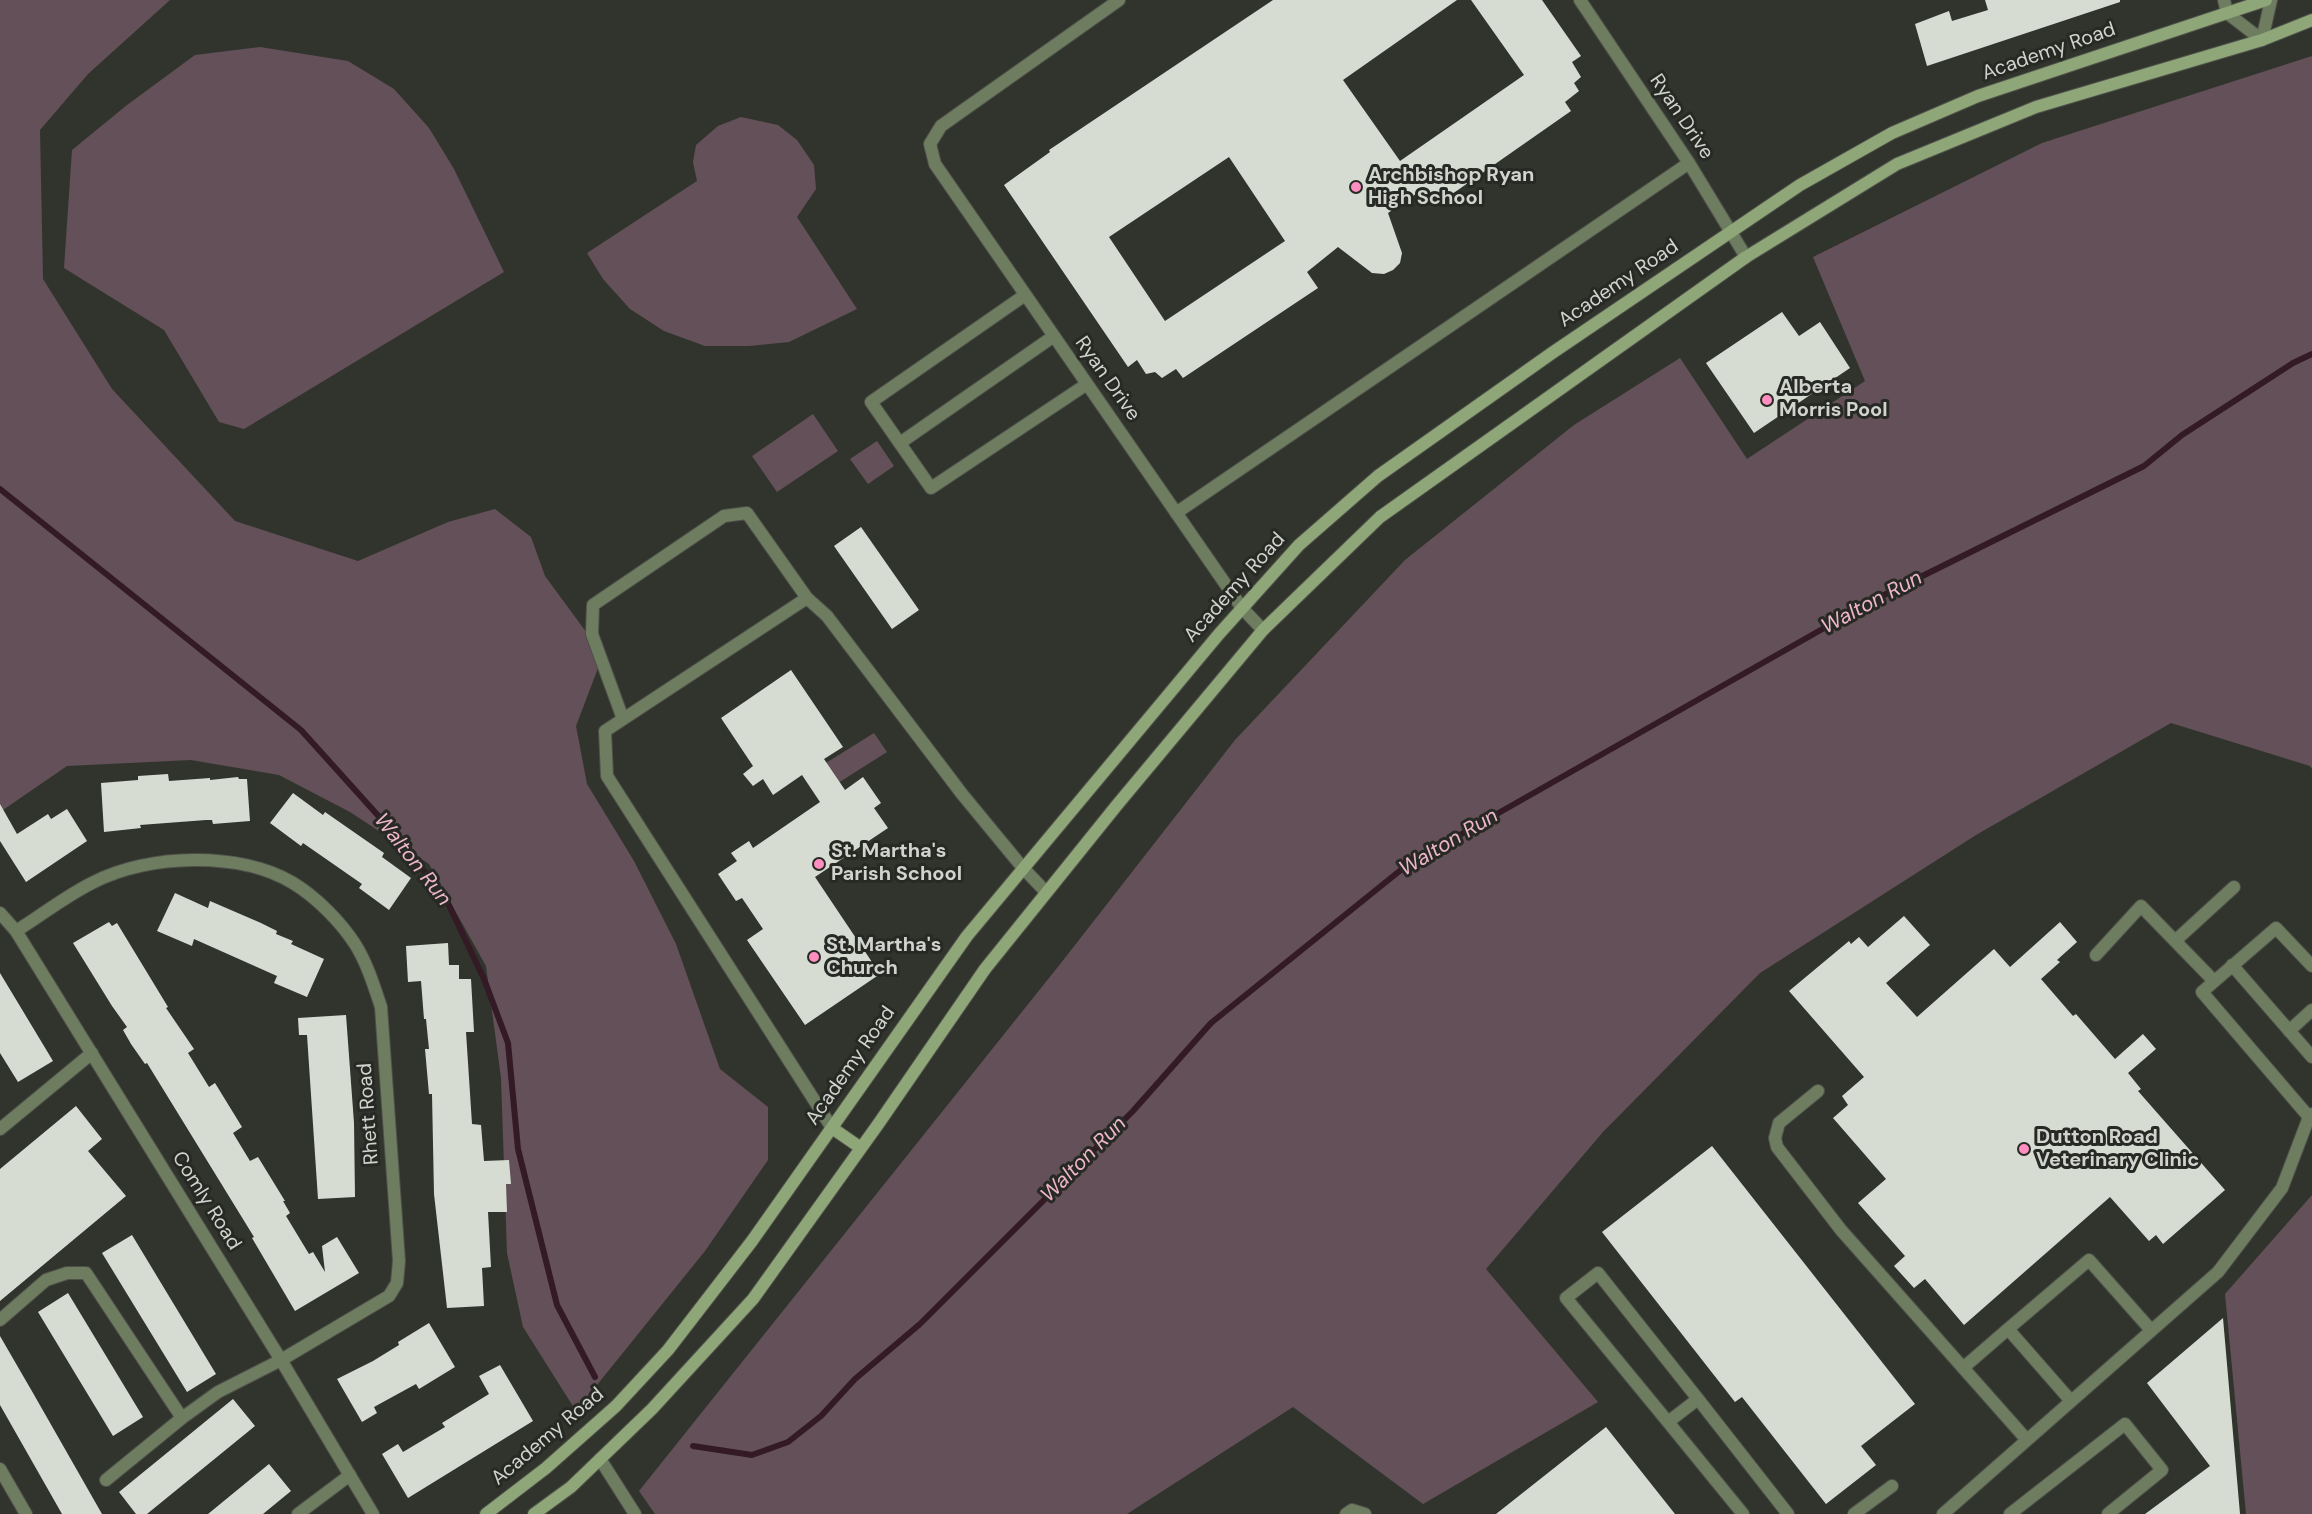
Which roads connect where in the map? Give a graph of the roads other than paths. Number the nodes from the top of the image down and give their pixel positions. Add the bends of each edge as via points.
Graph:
1 (1119, 0) edge
2 (1580, 0) edge
3 (2269, 0) edge
4 (2226, 6) edge
5 (2312, 20) edge
6 (2262, 40) junction
7 (1689, 163) junction
8 (1732, 231) junction
9 (1746, 257) junction
10 (1025, 295) junction
11 (1054, 336) junction
12 (1087, 384) junction
13 (900, 443) junction
14 (1176, 513) junction
15 (807, 597) junction
16 (1242, 608) junction
17 (1263, 630) junction
18 (623, 719) junction
19 (1023, 868) junction
20 (2234, 887) dead end
21 (1046, 892) junction
22 (0, 913) edge
23 (16, 931) junction
24 (2175, 941) junction
25 (2096, 955) dead end
26 (2232, 965) junction
27 (2312, 966) edge
28 (2214, 981) junction
29 (2312, 1010) edge
30 (2289, 1031) junction
31 (92, 1053) junction
32 (2312, 1058) edge
33 (1818, 1091) dead end
34 (2310, 1115) edge
35 (1, 1126) edge
36 (832, 1128) junction
37 (861, 1148) junction
38 (0, 1320) edge
39 (2008, 1329) junction
40 (2151, 1330) junction
41 (281, 1360) junction
42 (1963, 1368) junction
43 (1698, 1399) junction
44 (2071, 1401) junction
45 (182, 1418) junction
46 (1668, 1422) junction
47 (2027, 1440) junction
48 (600, 1460) junction
49 (0, 1469) edge
50 (350, 1475) junction
51 (106, 1480) dead end
52 (1892, 1486) dead end
53 (26, 1514) edge
54 (298, 1514) edge
55 (373, 1514) edge
56 (486, 1514) edge
57 (534, 1514) edge
58 (635, 1514) edge
59 (1346, 1514) edge
60 (1365, 1514) edge
61 (1743, 1514) edge
62 (1788, 1514) edge
63 (1854, 1514) edge
64 (1943, 1514) edge
65 (2010, 1514) edge
66 (2108, 1514) edge

1 - 10 street, Ryan Drive via 940,126 930,144 935,164
2 - 7 street, Ryan Drive
3 - 4 main road, Academy Road
3 - 6 street
4 - 6 street
4 - 8 main road, Academy Road via 1978,96 1892,133 1800,185
5 - 6 main road
6 - 9 main road via 2036,107 1897,164
7 - 8 street, Ryan Drive
7 - 14 street
8 - 9 street, Ryan Drive
8 - 16 main road, Academy Road via 1378,476 1299,545
9 - 17 main road via 1380,517
10 - 11 street, Ryan Drive
10 - 13 street via 871,402
11 - 12 street, Ryan Drive
11 - 13 street
12 - 13 street via 931,488
12 - 14 street, Ryan Drive
14 - 16 street, Ryan Drive
15 - 18 street
15 - 18 street via 747,513 724,516 593,605 592,634
15 - 19 street via 827,616
16 - 17 street, Ryan Drive
16 - 19 main road, Academy Road
17 - 21 main road
18 - 36 street via 605,731 607,776
19 - 21 street
19 - 36 main road, Academy Road via 967,936
20 - 24 street
21 - 37 main road via 985,969
22 - 23 street, Comly Road
23 - 31 street, Comly Road
23 - 41 street, Rhett Road via 94,881 149,863 202,859 247,867 293,883 326,910 354,943 381,1007 399,1261 397,1283 389,1296
24 - 25 street via 2141,906
24 - 28 street
26 - 27 street via 2276,928
26 - 28 street
26 - 30 street
28 - 34 street via 2202,992
29 - 30 street
30 - 32 street
31 - 35 street
31 - 41 street, Comly Road
33 - 42 street via 1779,1123 1774,1138 1777,1147 1841,1230
34 - 40 street via 2282,1188 2217,1272
36 - 37 main road
36 - 56 main road, Academy Road via 668,1350 616,1406
37 - 48 main road via 753,1299
38 - 45 street via 46,1280 67,1273 86,1273
39 - 40 street via 2089,1260
39 - 42 street
39 - 44 street
40 - 44 street
41 - 45 street, Rhett Road via 218,1392
41 - 50 street, Comly Road
42 - 47 street
43 - 46 street
43 - 46 street via 1598,1273 1566,1298
43 - 62 street
44 - 47 street
45 - 51 street, Rhett Road
46 - 61 street
47 - 64 street
48 - 57 main road
48 - 58 street
49 - 53 street
50 - 54 street
50 - 55 street, Comly Road
52 - 63 street
59 - 60 street via 1352,1510
65 - 66 street via 2125,1424 2162,1470

